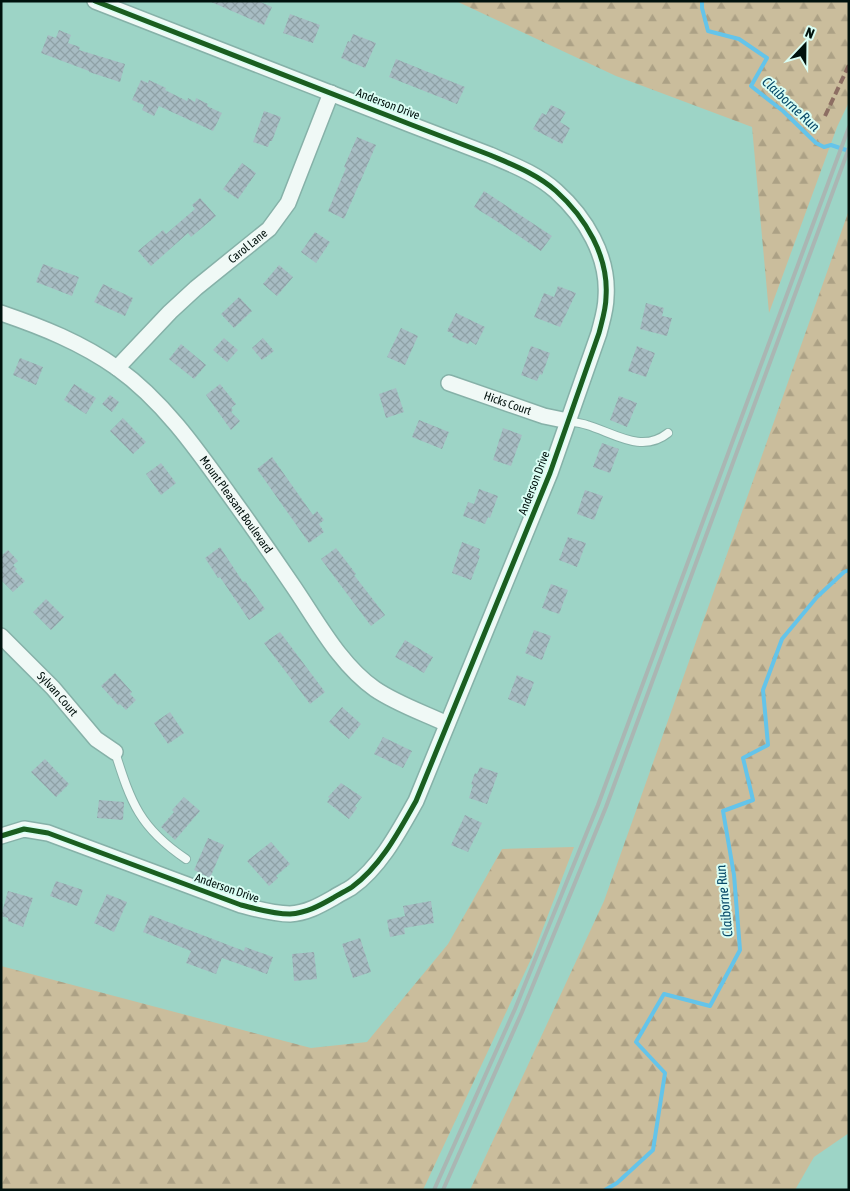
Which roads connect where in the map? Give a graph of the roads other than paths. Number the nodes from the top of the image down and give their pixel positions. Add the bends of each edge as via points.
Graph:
1 (95, 1) edge
2 (331, 93) junction
3 (1, 313) edge
4 (117, 368) junction
5 (449, 383) dead end
6 (568, 421) junction
7 (668, 433) dead end
8 (1, 636) edge
9 (447, 724) junction
10 (115, 752) joint
11 (1, 836) edge
12 (186, 859) dead end

1 - 2 street, Anderson Drive
2 - 4 street, Carol Lane via 288,203 278,218 170,312
2 - 6 street, Anderson Drive via 538,177 566,201 584,224 602,260 607,295 599,334
3 - 4 street, Mount Pleasant Boulevard via 54,332
4 - 9 street, Mount Pleasant Boulevard via 165,412 192,443 355,671 375,689
5 - 6 street, Hicks Court via 544,416
6 - 7 lane via 633,442 655,441
6 - 9 street, Anderson Drive
8 - 10 street, Sylvan Court via 53,688 96,738
9 - 11 street, Anderson Drive via 416,801 382,855 353,886 309,911 279,914 241,905 36,830 24,829
10 - 12 lane via 130,798 147,826

